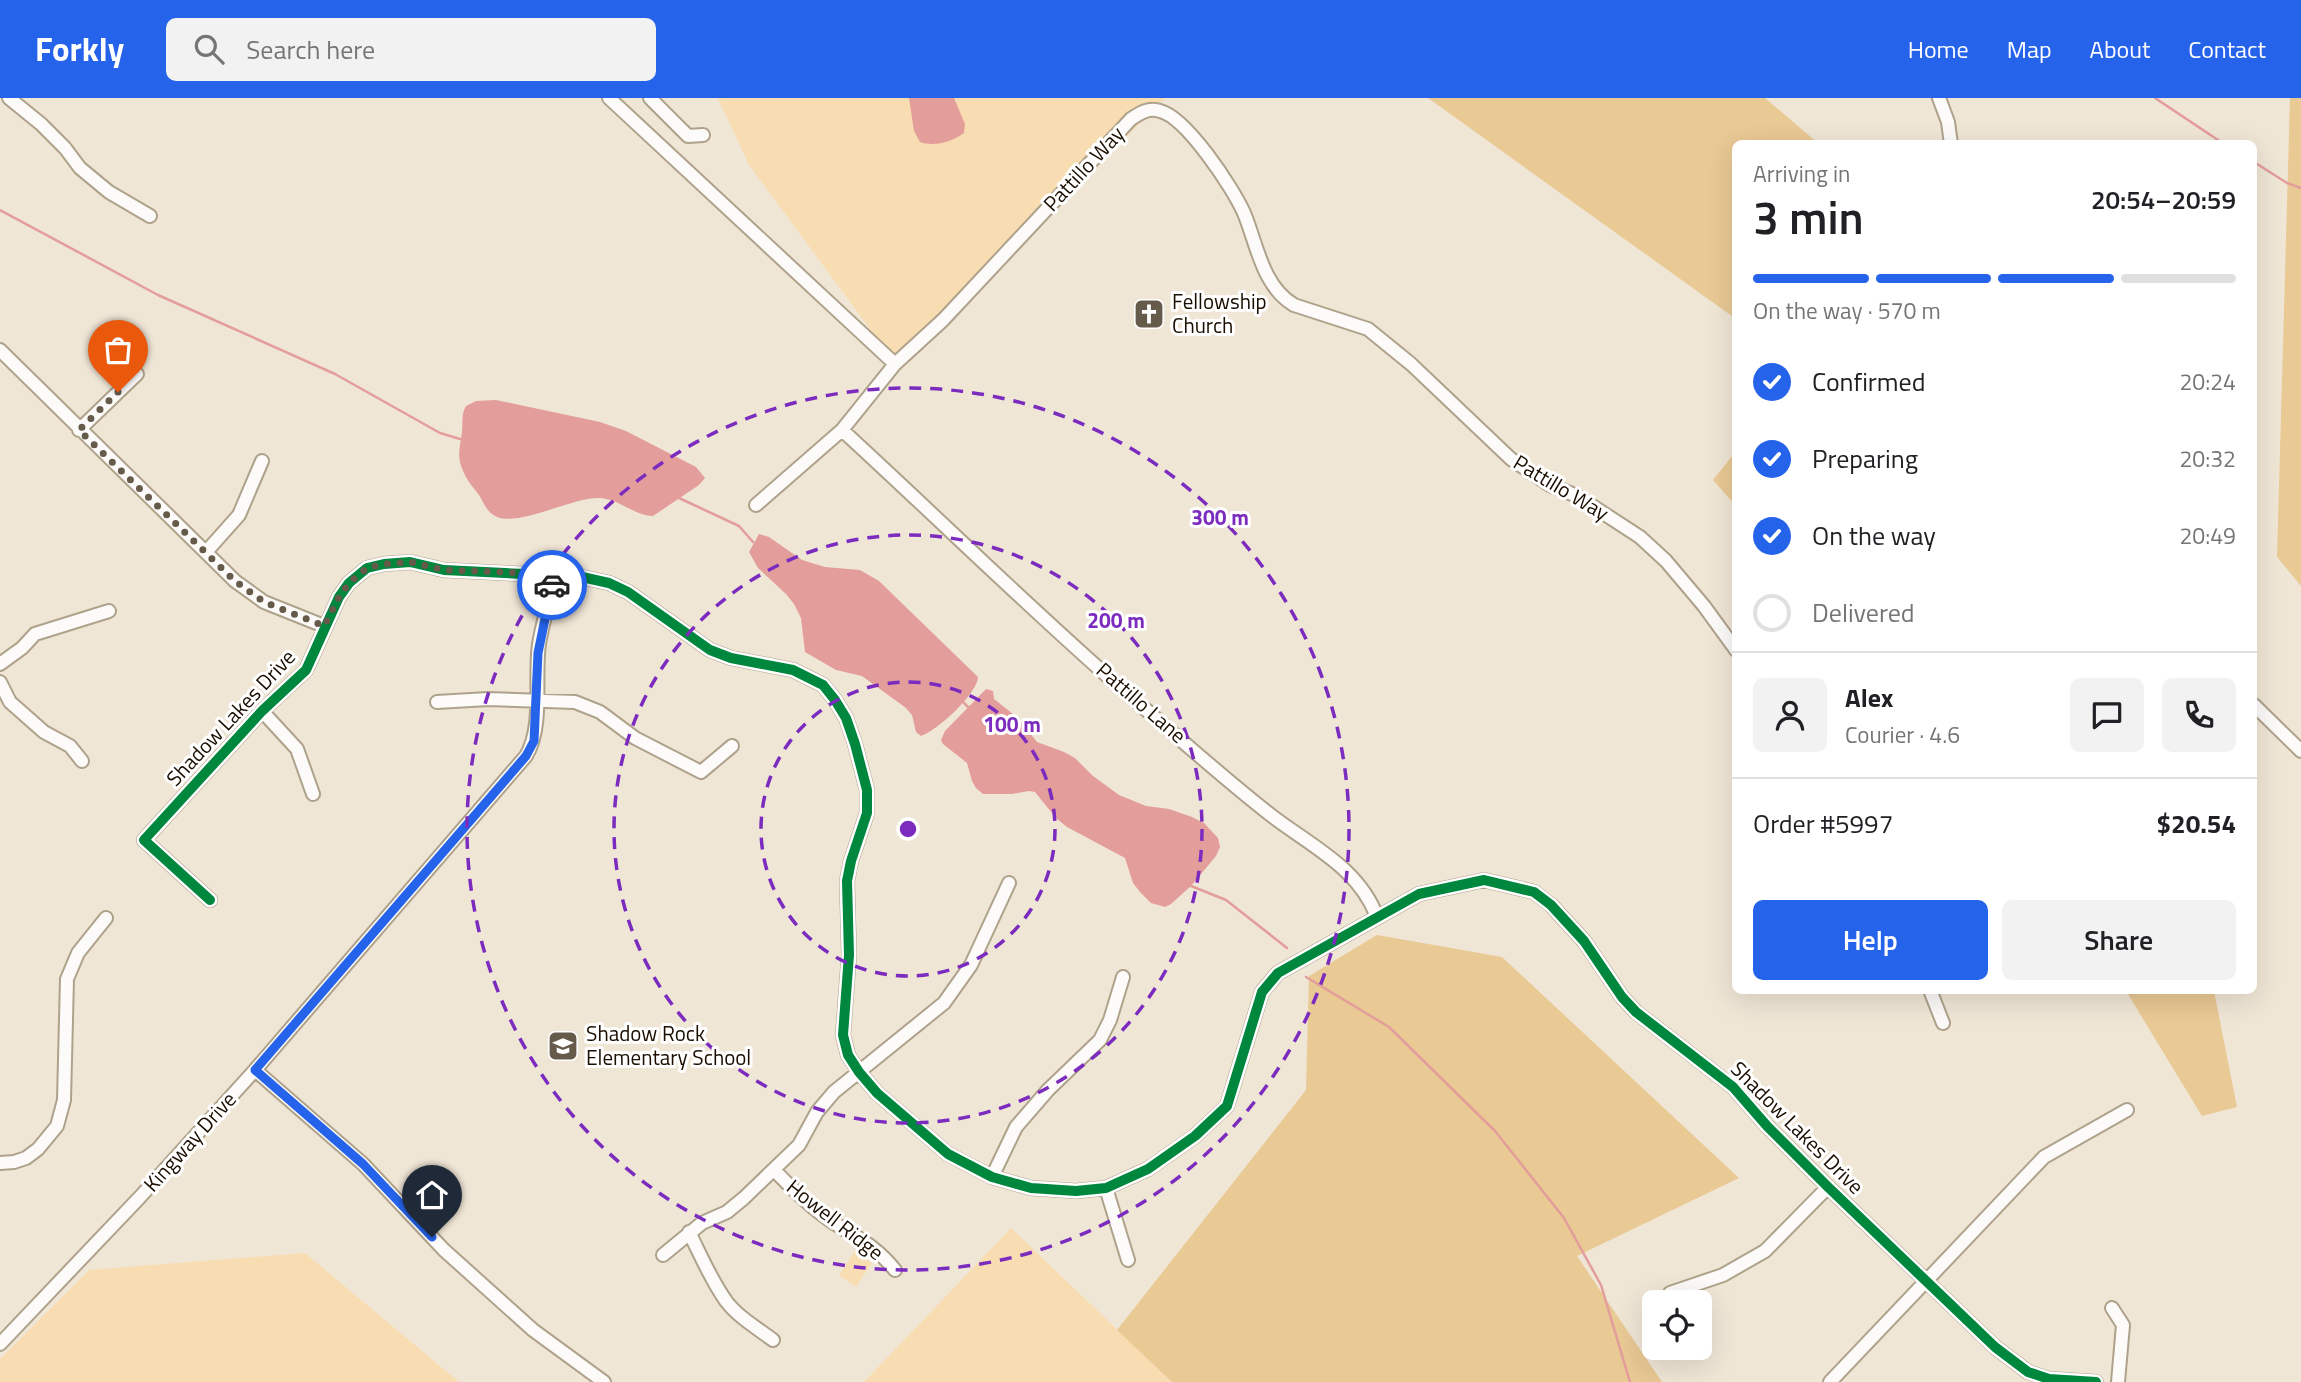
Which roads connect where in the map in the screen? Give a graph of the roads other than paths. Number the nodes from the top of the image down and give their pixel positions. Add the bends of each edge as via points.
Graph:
1 (9, 98) edge
2 (609, 98) edge
3 (650, 98) edge
4 (1938, 98) edge
5 (703, 135) dead end
6 (1950, 140) edge
7 (150, 216) dead end
8 (0, 349) edge
9 (895, 364) junction
10 (137, 374) dead end
11 (79, 430) junction
12 (842, 430) junction
13 (262, 461) dead end
14 (755, 505) dead end
15 (206, 552) junction
16 (553, 574) junction
17 (109, 611) dead end
18 (324, 626) junction
19 (1732, 644) edge
20 (0, 664) edge
21 (0, 682) edge
22 (536, 700) junction
23 (437, 702) dead end
24 (2257, 708) edge
25 (262, 712) junction
26 (732, 746) dead end
27 (2301, 751) edge
28 (82, 761) dead end
29 (313, 794) dead end
30 (1009, 883) dead end
31 (210, 900) dead end
32 (1377, 917) junction
33 (106, 918) dead end
34 (1123, 977) dead end
35 (1932, 994) edge
36 (1943, 1023) dead end
37 (255, 1070) junction
38 (859, 1072) junction
39 (2127, 1110) dead end
40 (0, 1163) edge
41 (774, 1170) junction
42 (992, 1177) junction
43 (1828, 1187) junction
44 (1106, 1188) junction
45 (690, 1233) junction
46 (663, 1255) dead end
47 (1128, 1260) dead end
48 (895, 1270) dead end
49 (1925, 1282) junction
50 (1679, 1290) edge
51 (2112, 1308) dead end
52 (773, 1340) dead end
53 (0, 1344) edge
54 (2026, 1377) edge
55 (604, 1382) edge
56 (1830, 1382) edge
57 (2096, 1382) edge
58 (2118, 1382) edge

1 - 7 street via 108,192
2 - 9 street
3 - 5 street via 688,136
4 - 6 street
8 - 11 street
9 - 12 street
9 - 19 street, Pattillo Way via 943,320 1130,119 1142,111 1163,111 1193,136 1222,175 1283,299 1368,329 1511,459 1640,537 1674,570
10 - 11 street
11 - 15 street
12 - 14 street
12 - 32 street, Pattillo Lane via 1129,695 1354,878
13 - 15 street via 239,514
15 - 18 street via 264,602
16 - 18 street, Shadow Lakes Drive via 444,570 410,562 384,564 367,568 349,583
16 - 22 street, Kingway Drive via 540,642
16 - 38 street, Shadow Lakes Drive via 609,583 650,605 710,650 793,670 823,685 835,700 846,718 867,790 867,813 851,861 846,899 849,954 843,1035
17 - 20 street via 35,634
18 - 25 street, Shadow Lakes Drive via 306,670
21 - 28 street via 10,702 44,732 70,746
22 - 23 street
22 - 26 street via 593,708 635,738 702,772
22 - 37 street, Kingway Drive via 534,741 526,756
24 - 27 street
25 - 29 street via 297,749
25 - 31 street, Shadow Lakes Drive via 144,840
30 - 38 street via 957,988
32 - 43 street, Shadow Lakes Drive via 1419,894 1484,880 1534,892 1584,941 1636,1012 1733,1087
32 - 44 street, Shadow Lakes Drive via 1278,973 1262,992 1227,1106 1195,1136 1148,1169
33 - 40 street via 78,953 67,979 64,1100 57,1126 26,1158
34 - 42 street via 1100,1040 1016,1127
35 - 36 street
37 - 53 street, Kingway Drive
37 - 55 street via 363,1164 438,1244 533,1330
38 - 41 street via 834,1091 799,1145
38 - 42 street, Shadow Lakes Drive via 948,1154
39 - 49 street via 2044,1157
41 - 45 street via 726,1212
41 - 48 street, Howell Ridge via 829,1220 880,1252
42 - 44 street, Shadow Lakes Drive via 1031,1188
43 - 49 street, Shadow Lakes Drive
43 - 50 street via 1765,1251 1723,1275
44 - 47 street
45 - 46 street
45 - 52 street via 727,1302
49 - 54 street, Shadow Lakes Drive
49 - 56 street
51 - 58 street via 2123,1325
54 - 57 street, Shadow Lakes Drive

